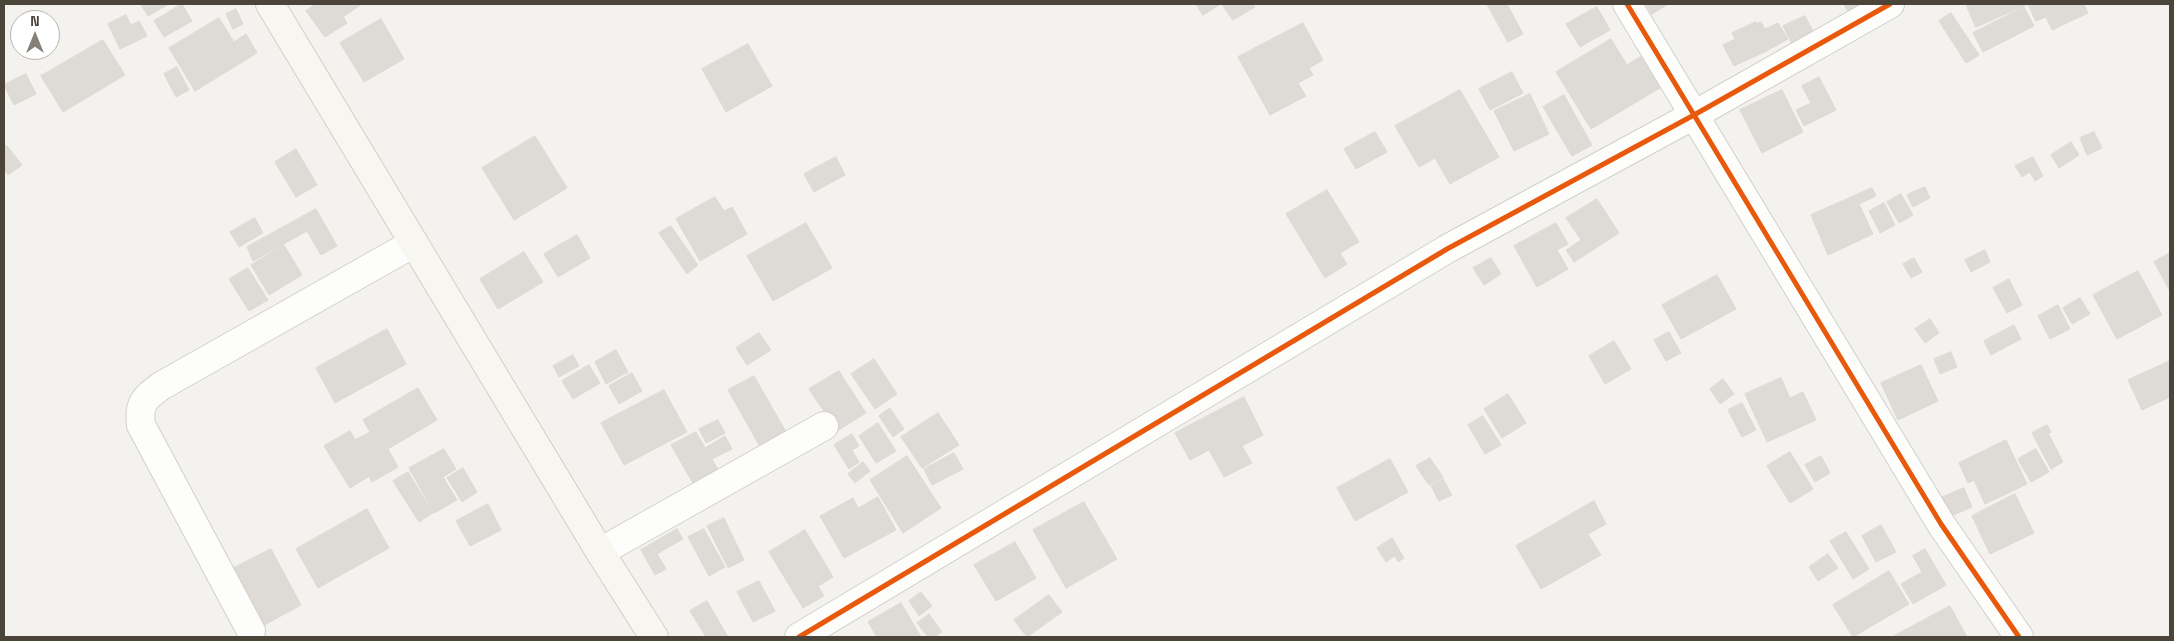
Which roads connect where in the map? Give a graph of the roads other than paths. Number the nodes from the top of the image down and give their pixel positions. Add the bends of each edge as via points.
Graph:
1 (270, 4) edge
2 (1627, 4) edge
3 (1890, 4) edge
4 (1694, 115) junction
5 (414, 243) junction
6 (824, 426) dead end
7 (600, 552) junction
8 (251, 631) dead end
9 (654, 637) edge
10 (799, 637) edge
11 (2019, 637) edge

1 - 5 street
2 - 4 street
3 - 4 street
4 - 10 street via 1446,249
4 - 11 street via 1941,524
5 - 7 street
5 - 8 street via 161,386 146,397 139,411 141,425
6 - 7 street
7 - 9 street

